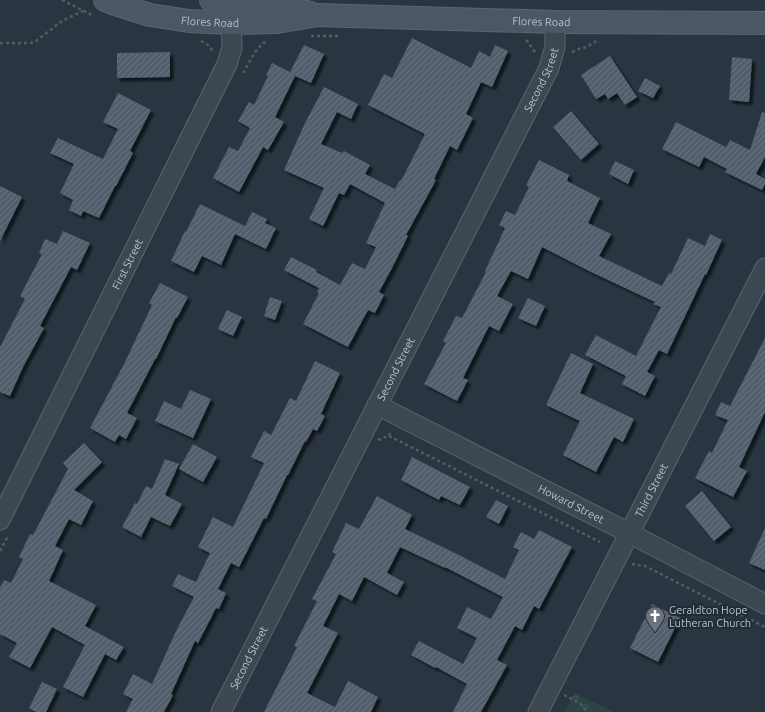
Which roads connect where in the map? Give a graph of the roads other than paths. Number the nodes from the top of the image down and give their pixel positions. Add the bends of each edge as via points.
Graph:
1 (105, 0) edge
2 (225, 8) edge
3 (555, 22) junction
4 (765, 24) edge
5 (765, 268) edge
6 (377, 406) junction
7 (0, 520) edge
8 (629, 534) junction
9 (765, 604) edge
10 (221, 712) edge
11 (538, 712) edge

1 - 2 main road, Flores Road via 150,15 189,21
2 - 3 main road, Flores Road via 277,22 317,15
2 - 7 street, First Street via 232,48 227,64
3 - 4 main road, Flores Road
3 - 6 street, Second Street via 555,47 549,68
5 - 8 street, Third Street
6 - 8 street, Howard Street
6 - 10 street, Second Street
8 - 9 street, Howard Street
8 - 11 street, Third Street

